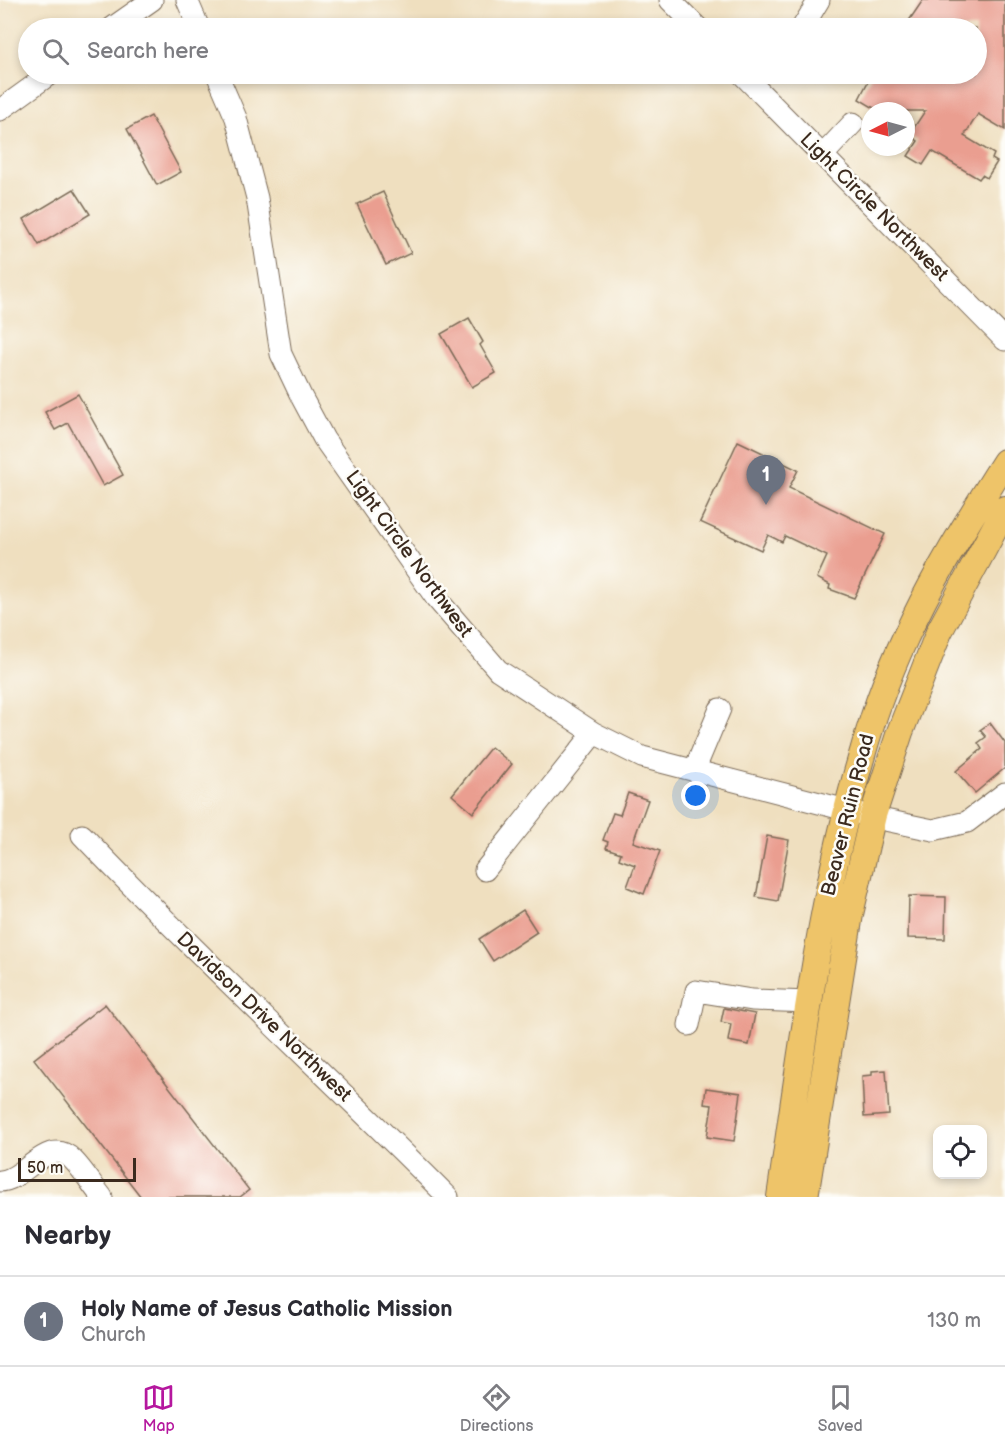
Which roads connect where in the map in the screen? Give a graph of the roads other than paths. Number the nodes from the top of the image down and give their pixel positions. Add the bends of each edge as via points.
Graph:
1 (152, 0) edge
2 (187, 0) edge
3 (670, 0) edge
4 (819, 0) edge
5 (126, 18) edge
6 (195, 18) edge
7 (688, 18) edge
8 (808, 18) edge
9 (36, 84) edge
10 (221, 84) edge
11 (752, 84) edge
12 (0, 110) edge
13 (853, 123) dead end
14 (823, 155) junction
15 (1005, 340) edge
16 (1005, 462) edge
17 (1005, 509) edge
18 (720, 709) dead end
19 (594, 733) junction
20 (694, 771) junction
21 (1005, 793) edge
22 (847, 808) junction
23 (873, 815) junction
24 (82, 835) dead end
25 (485, 870) dead end
26 (809, 1002) junction
27 (689, 1025) dead end
28 (0, 1181) edge
29 (102, 1197) edge
30 (448, 1197) edge
31 (780, 1197) edge
32 (805, 1197) edge

1 - 5 street
2 - 6 street
3 - 7 street
4 - 8 street
9 - 12 street
10 - 19 street, Light Circle Northwest via 236,118 257,198 281,354 324,438 436,598 498,670
11 - 14 street, Light Circle Northwest
13 - 14 street
14 - 15 street, Light Circle Northwest
16 - 22 main road, Beaver Ruin Road via 954,542 916,615 874,714
17 - 23 main road, Beaver Ruin Road via 939,632
18 - 20 street
19 - 20 street, Light Circle Northwest via 642,758
19 - 25 street
20 - 22 street, Light Circle Northwest
21 - 23 street, Light Circle Northwest via 967,822 933,830
22 - 23 street, Light Circle Northwest
22 - 26 main road, Beaver Ruin Road
23 - 32 main road, Beaver Ruin Road via 850,914
24 - 30 street, Davidson Drive Northwest via 166,924 337,1085
26 - 27 street via 752,1000 696,991
26 - 31 main road, Beaver Ruin Road
28 - 29 street via 17,1178 47,1153 56,1152 72,1159

